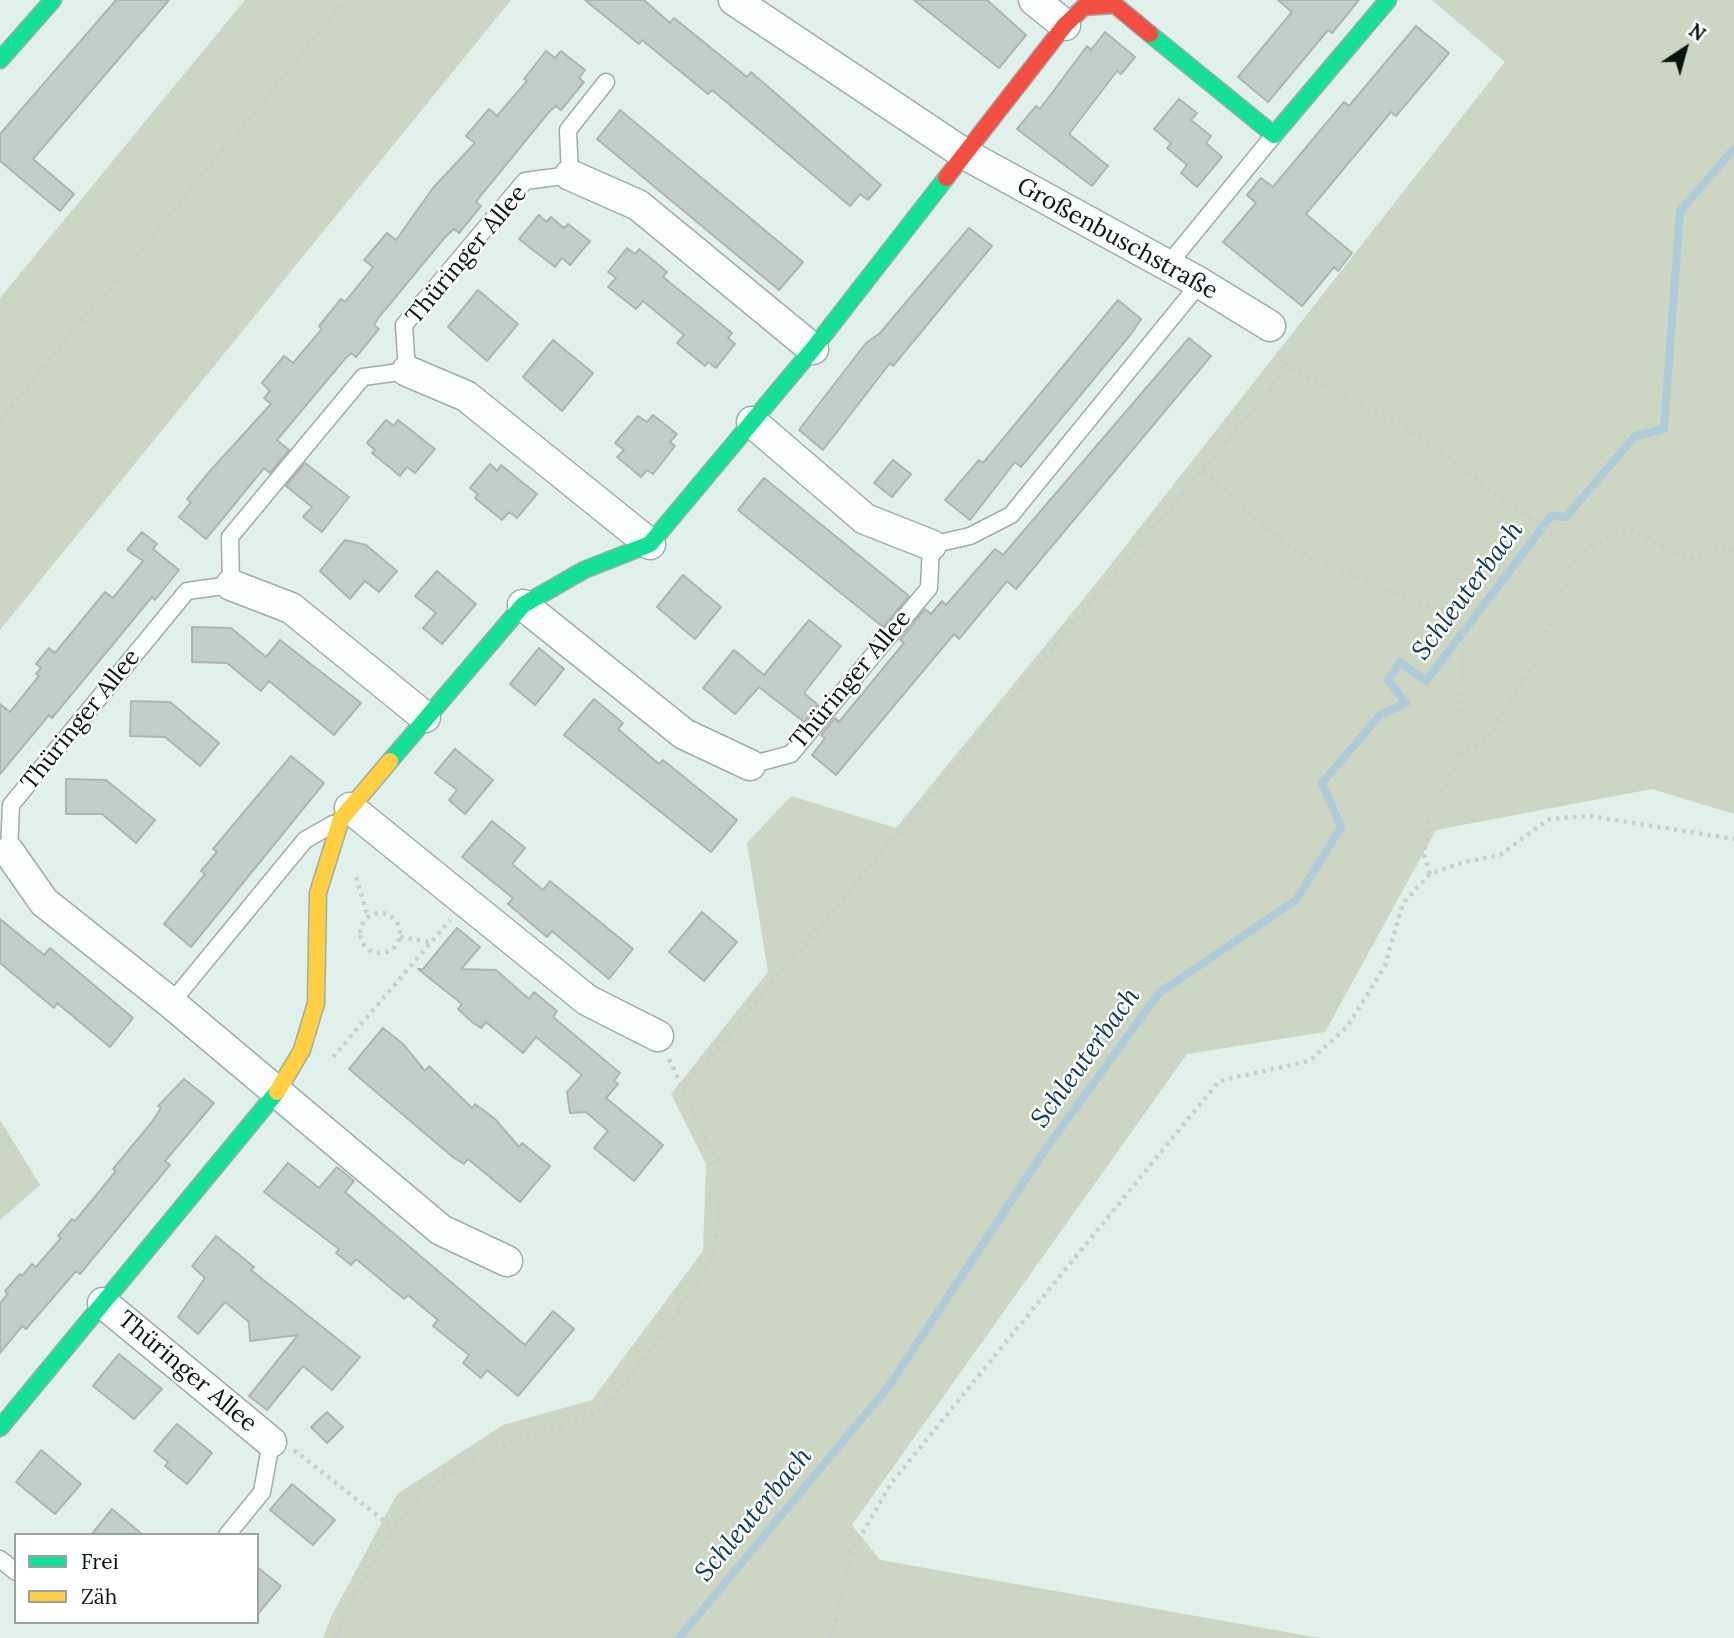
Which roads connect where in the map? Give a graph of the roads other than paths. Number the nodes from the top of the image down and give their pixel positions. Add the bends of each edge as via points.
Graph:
1 (53, 0) edge
2 (734, 0) edge
3 (1034, 0) edge
4 (1388, 0) edge
5 (1065, 25) junction
6 (0, 60) edge
7 (606, 82) dead end
8 (1274, 135) junction
9 (962, 153) junction
10 (570, 175) junction
11 (1167, 266) junction
12 (1200, 284) junction
13 (1270, 326) road end
14 (813, 349) junction
15 (407, 371) junction
16 (752, 422) junction
17 (650, 544) junction
18 (931, 545) junction
19 (231, 585) junction
20 (523, 605) junction
21 (425, 717) junction
22 (750, 765) joint
23 (346, 814) junction
24 (5, 852) edge
25 (171, 1003) junction
26 (657, 1036) dead end
27 (276, 1094) junction
28 (507, 1261) dead end
29 (103, 1303) junction
30 (0, 1428) edge
31 (271, 1442) joint
32 (229, 1533) edge
33 (0, 1559) edge
34 (14, 1570) edge

1 - 6 street
2 - 9 street, Großenbuschstraße
3 - 5 street
4 - 8 street
5 - 8 street via 1084,7 1115,5
5 - 9 street
7 - 10 lane via 568,130
8 - 11 lane
9 - 11 street, Großenbuschstraße
9 - 14 street, Thüringer Allee
10 - 14 street via 638,205
10 - 15 lane, Thüringer Allee via 525,181 404,325
11 - 12 street, Großenbuschstraße
12 - 13 street, Großenbuschstraße
12 - 18 lane via 1011,515 970,536
14 - 16 street, Thüringer Allee
15 - 17 street via 466,396
15 - 19 lane via 363,377 230,537
16 - 17 street, Thüringer Allee
16 - 18 street via 865,519
17 - 20 street, Thüringer Allee via 584,570
18 - 22 lane, Thüringer Allee via 929,588 912,609 791,754
19 - 21 street, Thüringer Allee via 291,608
19 - 24 lane, Thüringer Allee via 187,591 11,805
20 - 21 street, Thüringer Allee
20 - 22 street, Thüringer Allee via 684,734
21 - 23 street, Thüringer Allee
23 - 25 lane, Thüringer Allee via 305,840
23 - 26 street via 587,1000
23 - 27 street, Thüringer Allee via 318,893 316,1003 302,1050
24 - 25 street, Thüringer Allee via 44,902
25 - 27 street, Thüringer Allee
27 - 28 street, Thüringer Allee via 441,1230
27 - 29 street, Thüringer Allee
29 - 30 street, Thüringer Allee
29 - 31 street, Thüringer Allee
31 - 32 lane via 262,1492
33 - 34 lane

